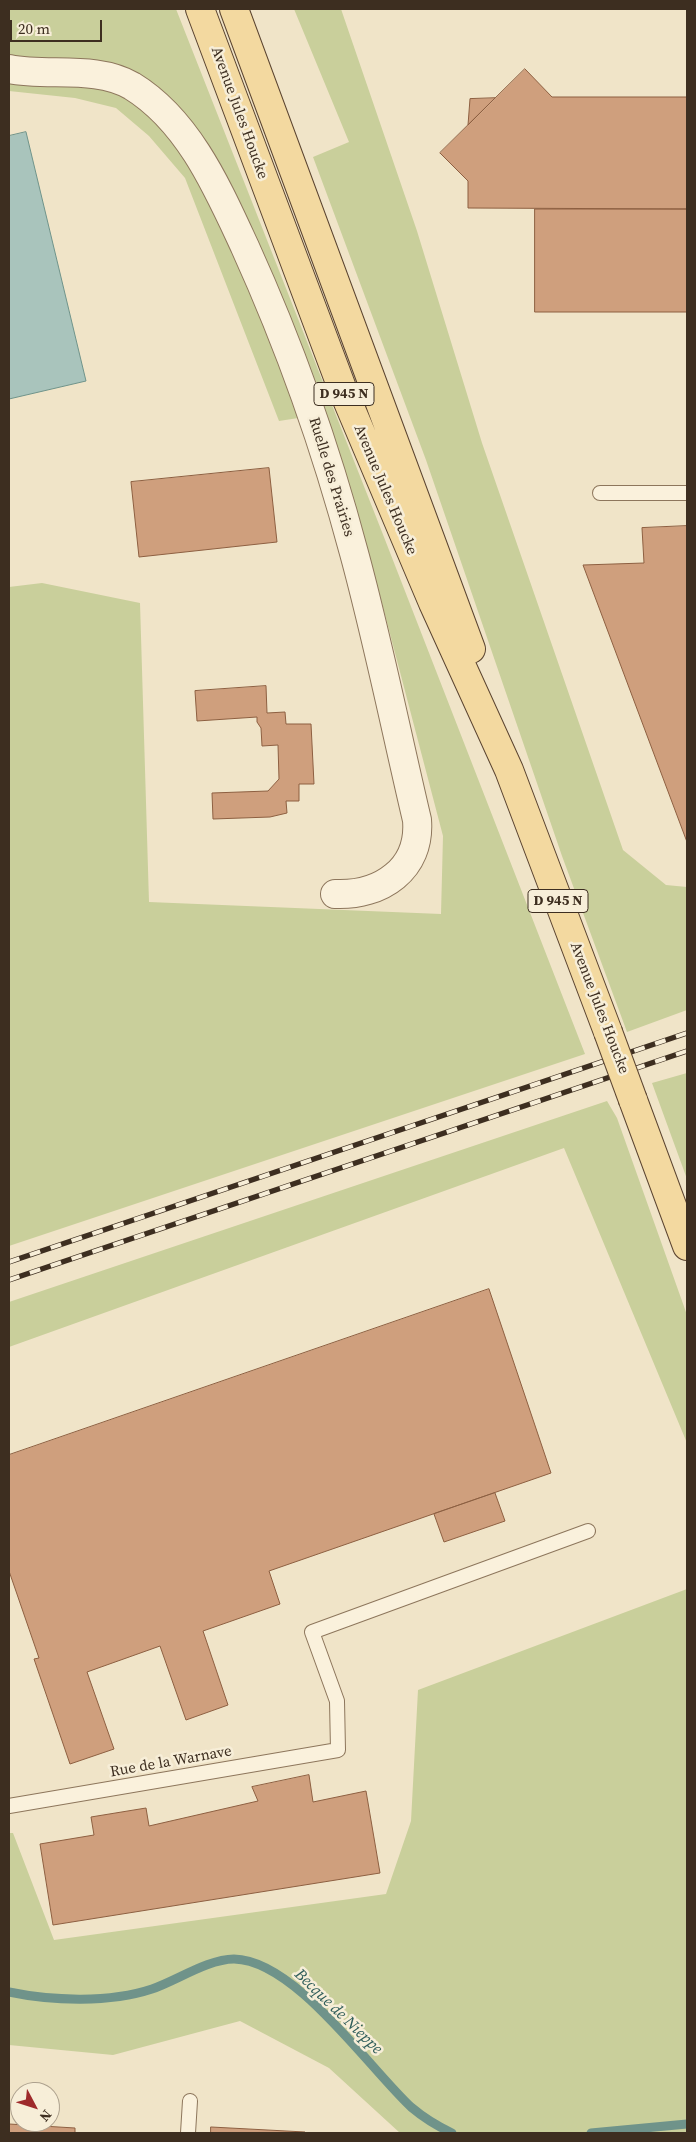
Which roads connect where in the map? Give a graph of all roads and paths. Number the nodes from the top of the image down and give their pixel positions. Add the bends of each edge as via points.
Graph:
1 (200, 9) edge
2 (234, 9) edge
3 (9, 69) edge
4 (600, 493) dead end
5 (687, 494) edge
6 (509, 770) junction
7 (336, 894) dead end
8 (687, 1246) edge
9 (588, 1531) dead end
10 (9, 1806) edge
11 (190, 2101) dead end
12 (188, 2133) edge

1 - 6 main road, Avenue Jules Houcke / D 945 N via 342,388 433,603
2 - 6 main road, Avenue Jules Houcke / D 945 N via 464,628
3 - 7 street, Ruelle des Prairies via 116,79 130,85 158,106 212,179 282,332 352,545 417,820 418,832 411,856 391,880 364,892
4 - 5 lane
6 - 8 main road, Avenue Jules Houcke / D 945 N, bridge
9 - 10 lane, Rue de la Warnave via 312,1632 337,1701 338,1750
11 - 12 lane

